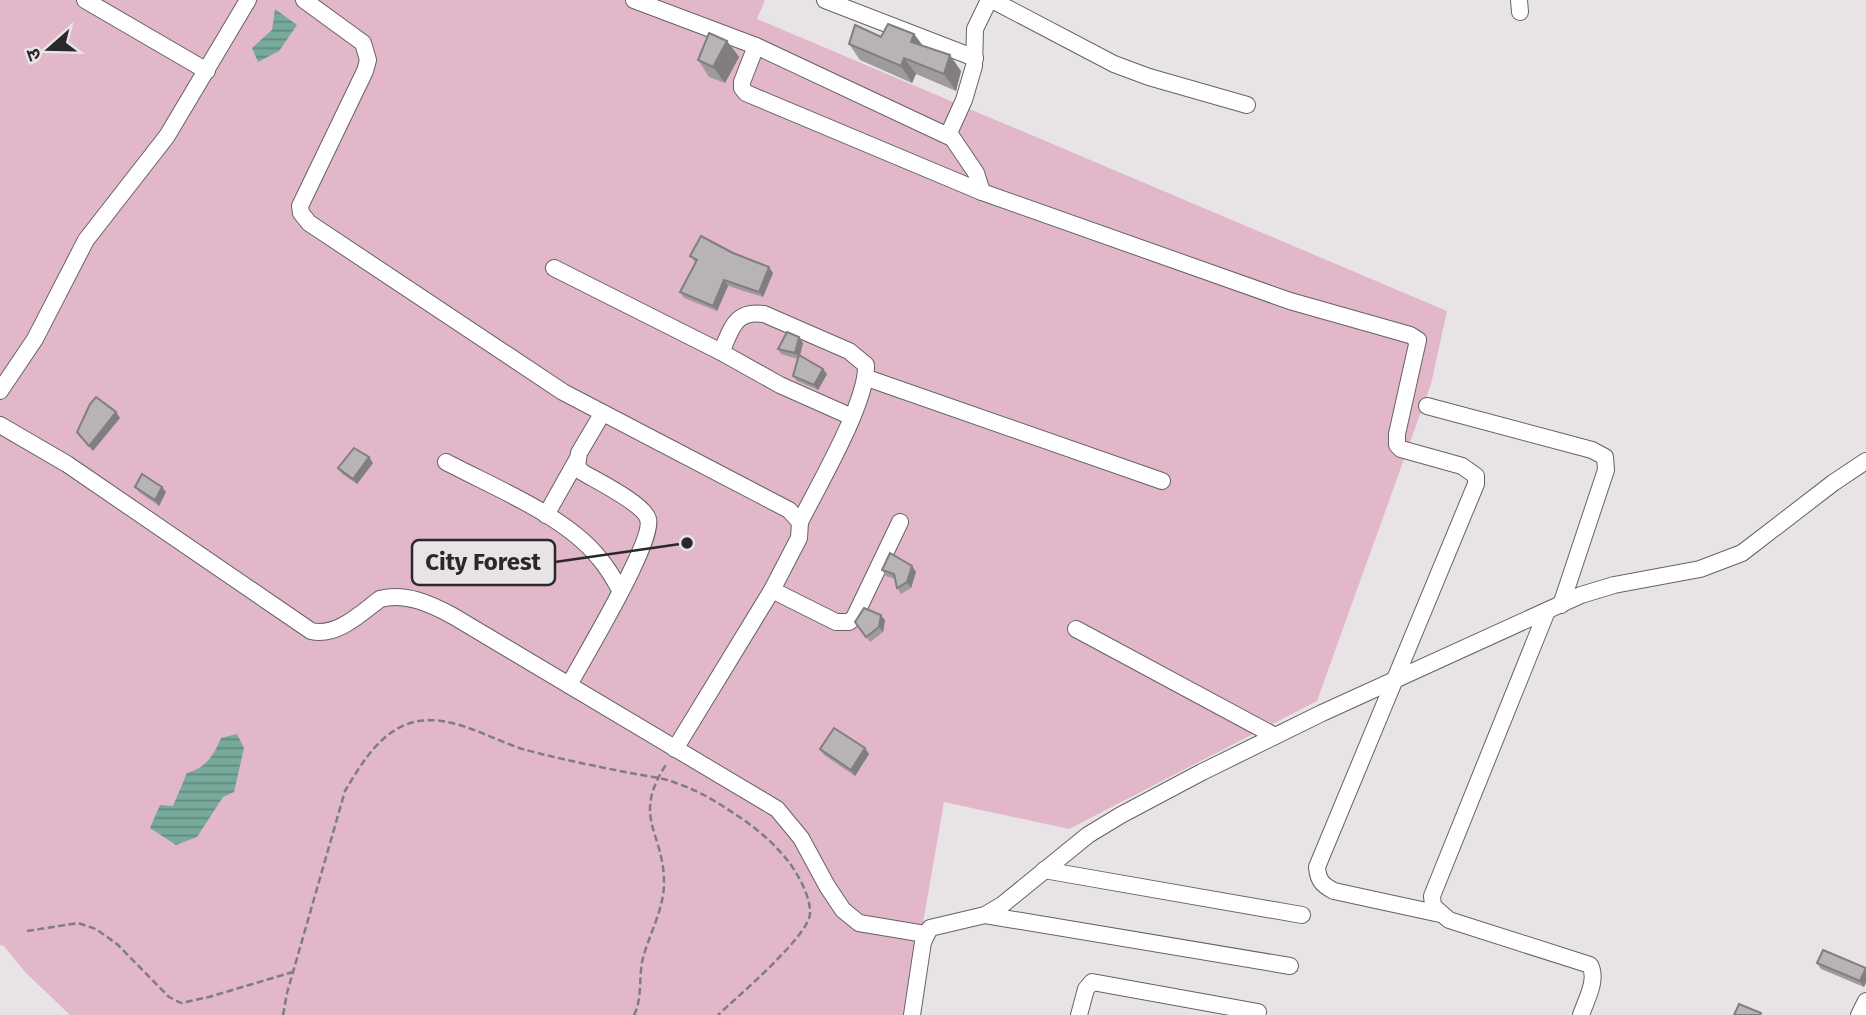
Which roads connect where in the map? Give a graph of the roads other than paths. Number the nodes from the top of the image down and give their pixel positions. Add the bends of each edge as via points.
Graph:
1 (85, 0) edge
2 (248, 0) edge
3 (304, 0) edge
4 (634, 0) edge
5 (825, 0) edge
6 (990, 0) edge
7 (756, 47) junction
8 (975, 58) junction
9 (207, 71) junction
10 (1247, 105) dead end
11 (950, 137) junction
12 (982, 192) junction
13 (554, 268) dead end
14 (721, 352) junction
15 (867, 378) junction
16 (0, 391) edge
17 (1427, 406) dead end
18 (602, 414) junction
19 (852, 417) junction
20 (0, 425) edge
21 (577, 460) junction
22 (1866, 461) edge
23 (446, 462) dead end
24 (1162, 481) dead end
25 (546, 515) junction
26 (800, 522) junction
27 (900, 522) dead end
28 (621, 590) junction
29 (772, 590) junction
30 (1554, 608) junction
31 (1076, 629) dead end
32 (1397, 679) junction
33 (569, 685) junction
34 (1275, 736) junction
35 (672, 754) junction
36 (1044, 870) junction
37 (1440, 914) junction
38 (985, 915) junction
39 (1301, 915) dead end
40 (925, 934) junction
41 (1290, 966) dead end
42 (1866, 1000) edge
43 (1258, 1012) dead end
44 (912, 1015) edge
45 (1079, 1015) edge
46 (1581, 1015) edge
47 (1859, 1015) edge

1 - 9 street
2 - 9 street
3 - 18 street via 363,43 368,60 300,206 301,213 309,223 528,370
4 - 7 street
5 - 8 street
6 - 8 street via 975,29
6 - 10 street via 1114,64
7 - 11 street
7 - 12 street via 742,82 746,93
8 - 11 street
9 - 16 street via 167,135 86,240 35,339
11 - 12 street via 976,173
12 - 32 street via 1225,280 1418,340 1397,445 1462,466 1476,476 1476,484
13 - 14 street
14 - 15 street via 742,316 764,314 849,351 866,365
14 - 19 street
15 - 19 street
15 - 24 street
17 - 30 street via 1605,457 1606,470
18 - 21 street
18 - 26 street via 789,510
19 - 26 street
20 - 33 street via 67,464 311,631 331,631 380,599 411,599 437,607
21 - 25 street
21 - 28 street via 582,472 648,516 646,540
22 - 30 street via 1742,552 1700,569 1597,589
23 - 25 street
25 - 28 street via 600,558
26 - 29 street via 799,538
27 - 29 street via 849,622 836,622
28 - 33 street
29 - 35 street
30 - 32 street
30 - 37 street via 1432,896
31 - 34 street
32 - 34 street
32 - 37 street via 1319,858 1317,877 1334,891
33 - 35 street
34 - 36 street via 1121,815
35 - 40 street via 777,809 801,838 844,910 859,923
36 - 38 street
36 - 39 street
37 - 46 street via 1590,965 1594,979
38 - 40 street via 938,925
38 - 41 street
40 - 44 street
42 - 47 street
43 - 45 street via 1092,982

